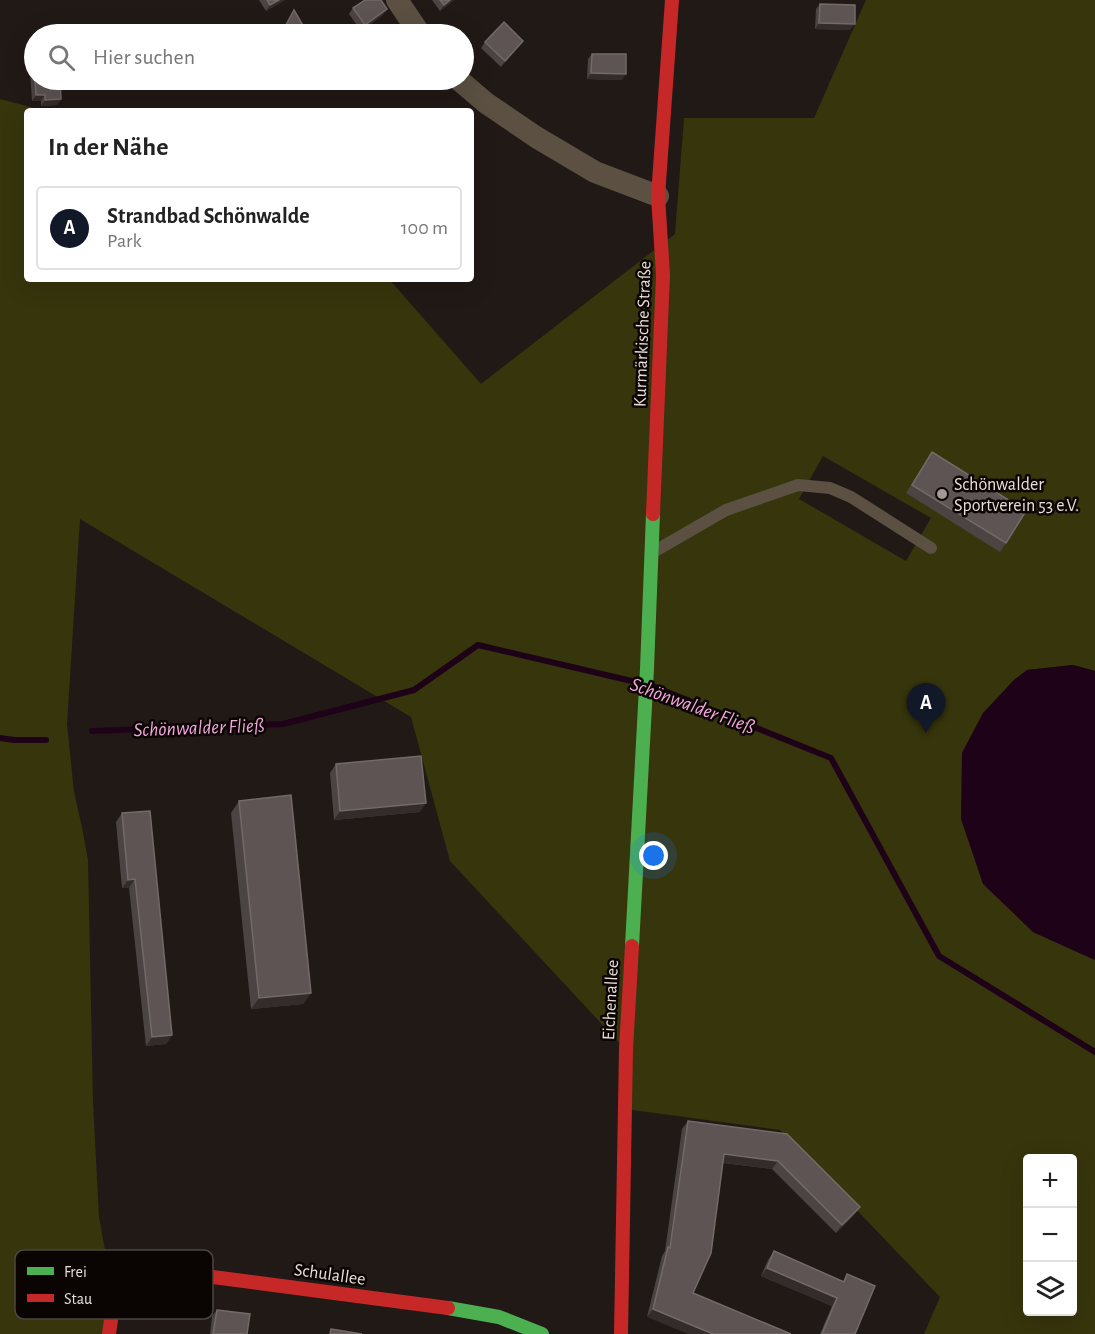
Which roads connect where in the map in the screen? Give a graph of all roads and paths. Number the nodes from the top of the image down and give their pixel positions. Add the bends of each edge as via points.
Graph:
1 (397, 0) edge
2 (672, 0) edge
3 (413, 24) edge
4 (470, 90) edge
5 (658, 196) junction
6 (932, 548) dead end
7 (652, 553) junction
8 (646, 679) joint
9 (213, 1277) edge
10 (111, 1319) edge
11 (110, 1334) edge
12 (542, 1334) edge
13 (621, 1334) edge

1 - 3 street
2 - 5 street, Kurmärkische Straße
4 - 5 street via 486,104 595,172
5 - 7 street, Kurmärkische Straße via 663,275
6 - 7 lane via 851,497 830,488 798,485 726,510
7 - 8 street, Kurmärkische Straße
8 - 13 street, Eichenallee via 626,1049
9 - 12 street, Schulallee via 471,1311
10 - 11 street, Schulallee

